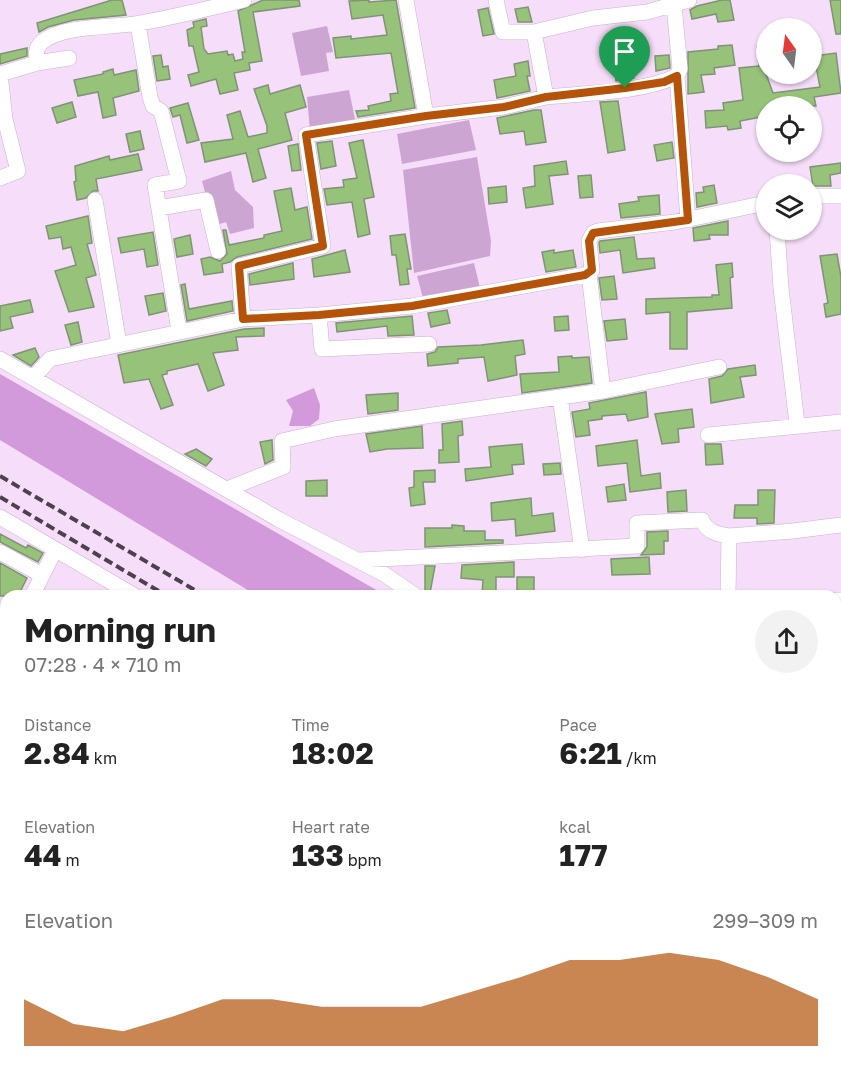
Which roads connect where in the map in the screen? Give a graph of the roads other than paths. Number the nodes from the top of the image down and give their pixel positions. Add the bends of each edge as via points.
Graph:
1 (244, 0) edge
2 (406, 0) edge
3 (496, 0) edge
4 (689, 0) edge
5 (674, 4) junction
6 (138, 24) junction
7 (534, 32) junction
8 (69, 58) dead end
9 (37, 63) junction
10 (677, 76) junction
11 (546, 97) junction
12 (426, 116) junction
13 (0, 178) edge
14 (822, 196) edge
15 (841, 196) edge
16 (95, 200) dead end
17 (756, 205) edge
18 (159, 208) junction
19 (688, 220) junction
20 (778, 240) edge
21 (218, 251) dead end
22 (590, 274) junction
23 (319, 315) junction
24 (243, 319) junction
25 (179, 331) junction
26 (119, 344) junction
27 (429, 344) dead end
28 (0, 359) edge
29 (720, 367) dead end
30 (34, 377) junction
31 (603, 391) junction
32 (560, 396) junction
33 (841, 422) edge
34 (797, 424) junction
35 (708, 435) dead end
36 (227, 489) junction
37 (0, 517) edge
38 (841, 525) edge
39 (729, 536) junction
40 (55, 550) junction
41 (582, 550) junction
42 (0, 552) edge
43 (359, 561) junction
44 (42, 575) junction
45 (35, 590) edge
46 (112, 590) edge
47 (406, 590) edge
48 (728, 590) edge

1 - 6 street
2 - 12 street
3 - 7 street via 503,32
4 - 5 street
5 - 7 street
5 - 10 street via 680,69
6 - 9 street via 101,25 50,37 38,46
6 - 18 street via 150,96 153,106 161,111 179,181 155,185
7 - 11 street
8 - 9 street
9 - 13 street via 0,74 5,119 18,171
10 - 11 street via 655,84
10 - 19 street
11 - 12 street via 504,107
12 - 24 street via 306,135 323,246 239,266
14 - 15 street
16 - 26 street
17 - 19 street
18 - 21 street via 206,200
18 - 25 street
19 - 22 street via 593,233 589,241
20 - 34 street
22 - 23 street via 412,306
22 - 31 street
23 - 24 street
23 - 27 street via 322,349
24 - 25 street
25 - 26 street
26 - 30 street via 50,359
28 - 30 street
29 - 31 street
30 - 36 street
31 - 32 street
32 - 36 street via 334,429 282,441 283,467
32 - 41 street
33 - 34 street
34 - 35 street
36 - 43 street
37 - 40 street
38 - 39 street
39 - 41 street via 711,531 702,520 638,523 637,546
39 - 48 street
40 - 44 street
40 - 46 street
41 - 43 street
42 - 44 street
43 - 47 street
44 - 45 street

